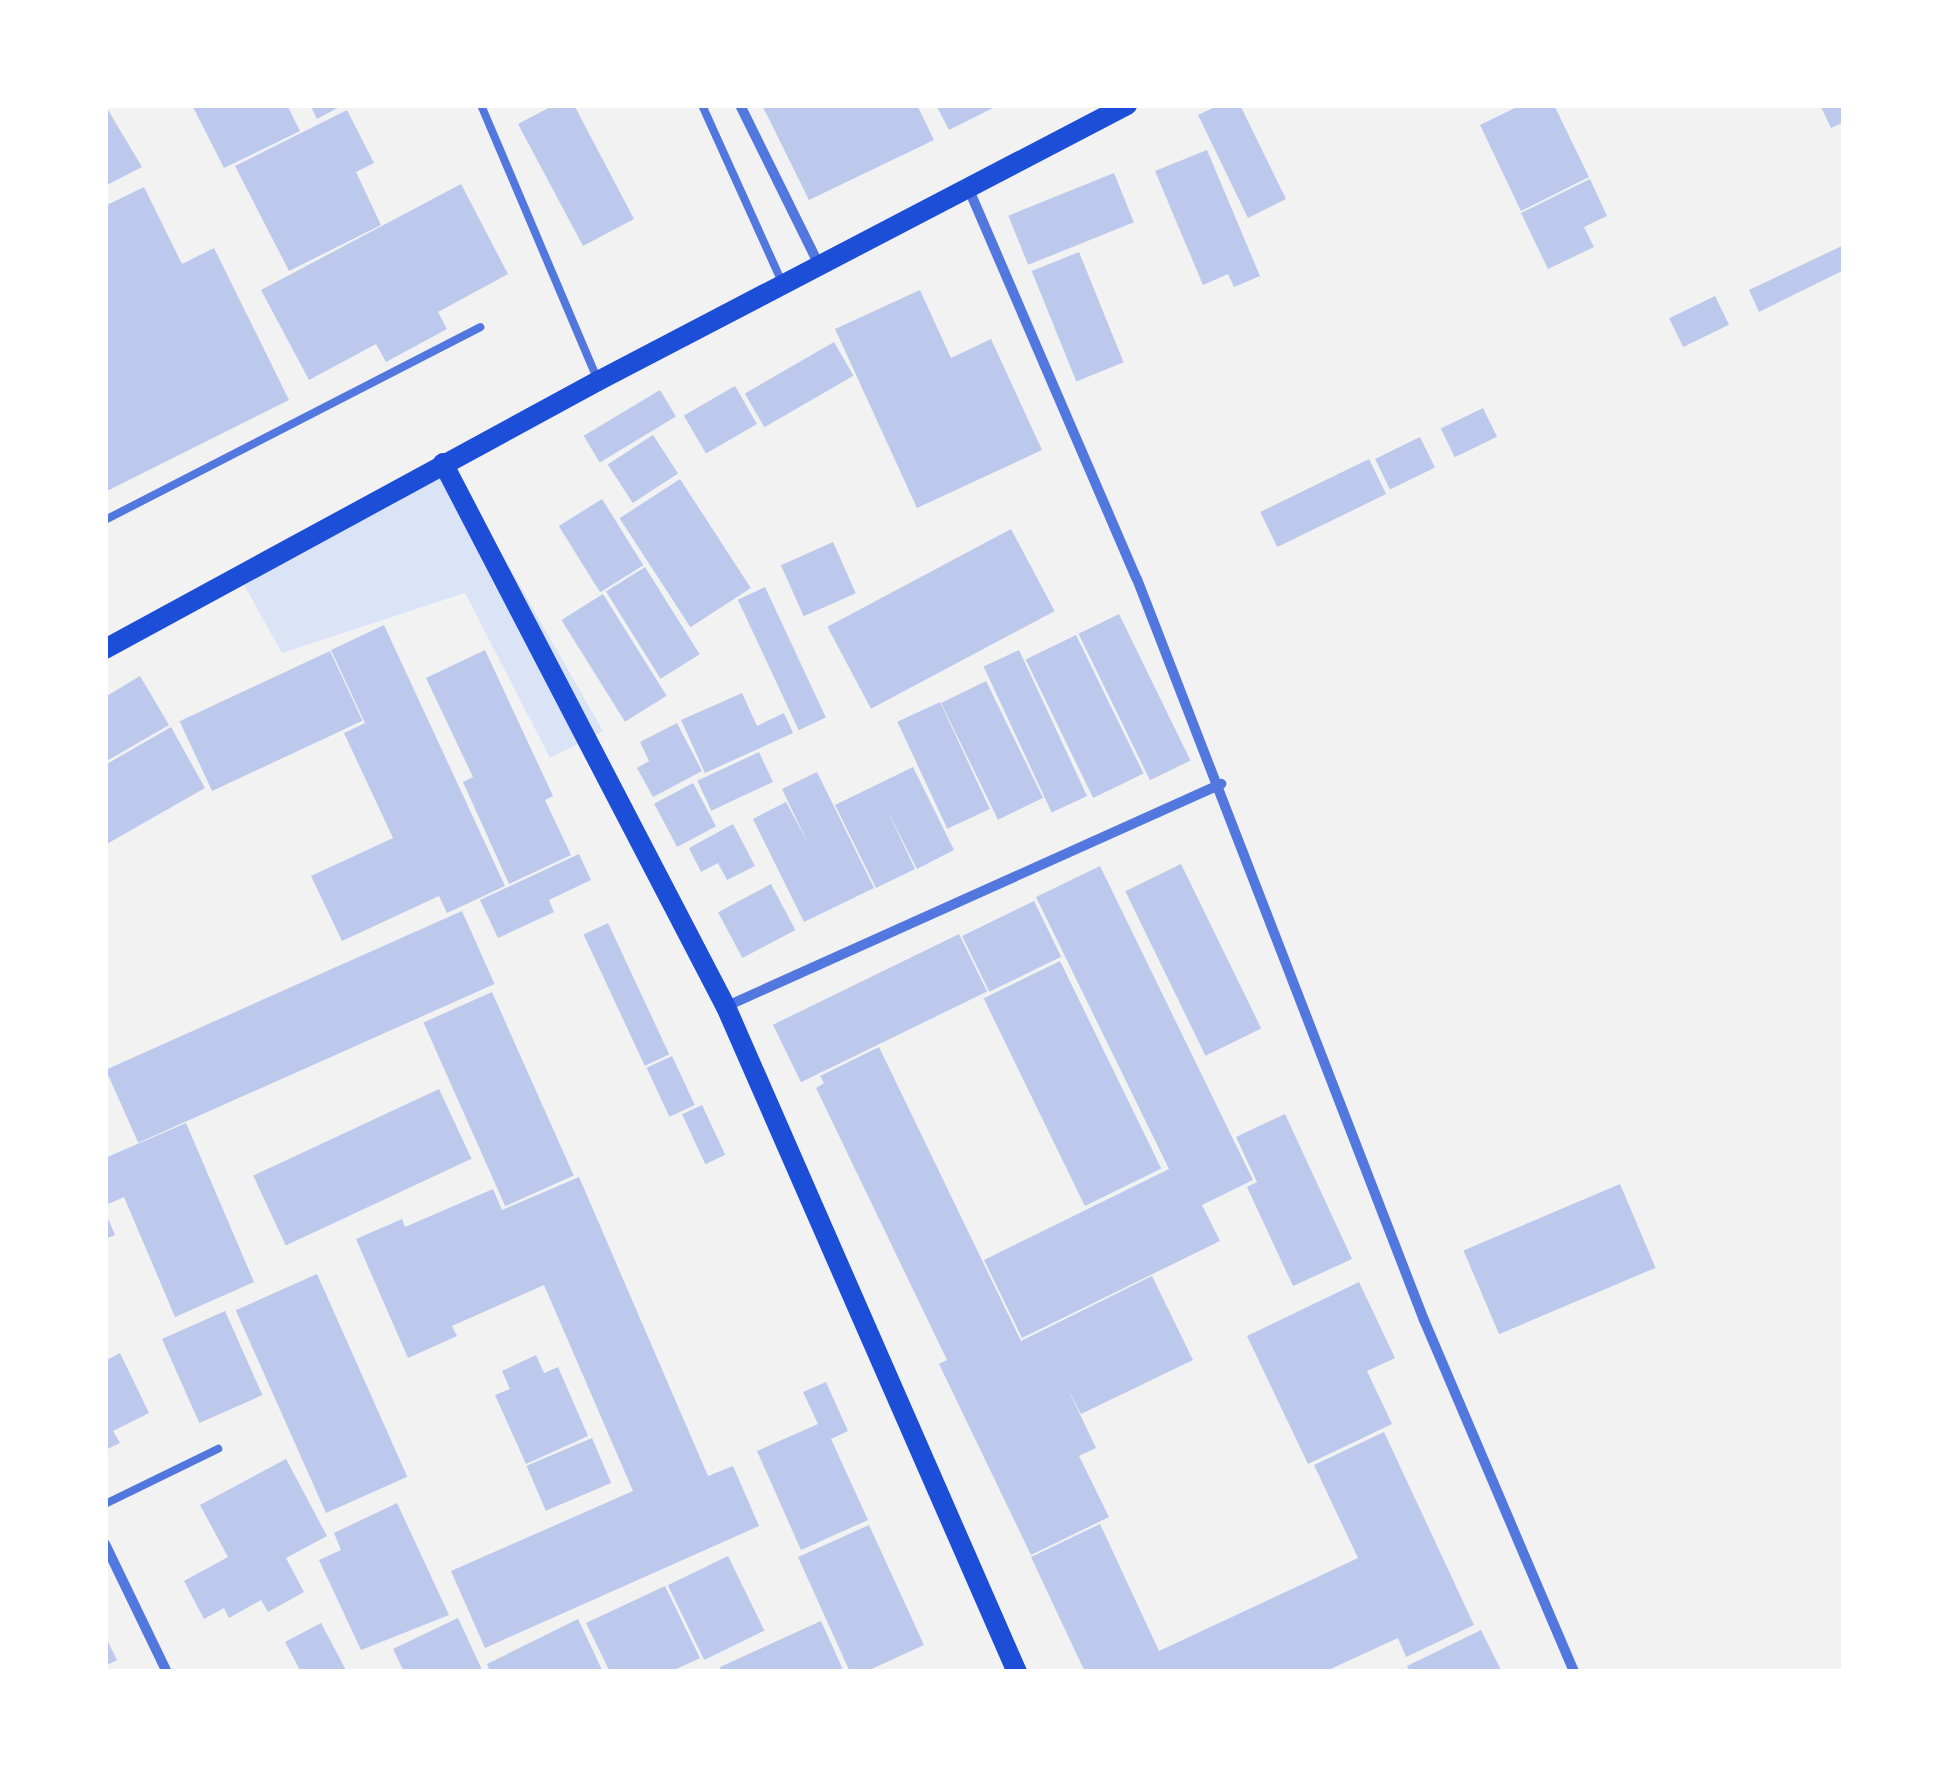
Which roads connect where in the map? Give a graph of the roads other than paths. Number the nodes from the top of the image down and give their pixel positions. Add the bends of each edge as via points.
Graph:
1 (481, 105) edge
2 (702, 105) edge
3 (740, 105) edge
4 (1127, 105) edge
5 (970, 192) junction
6 (820, 267) junction
7 (783, 284) junction
8 (480, 327) dead end
9 (598, 380) junction
10 (442, 463) junction
11 (105, 520) edge
12 (105, 649) edge
13 (1220, 784) junction
14 (726, 1007) junction
15 (218, 1449) dead end
16 (105, 1504) edge
17 (105, 1544) edge
18 (167, 1672) edge
19 (1017, 1672) edge
20 (1574, 1672) edge

1 - 9 lane
2 - 7 lane
3 - 6 street
4 - 5 main road
5 - 6 main road
5 - 13 street
6 - 7 main road
7 - 9 main road
8 - 11 lane
9 - 10 main road
10 - 12 main road
10 - 14 main road
13 - 14 street
13 - 20 street via 1424,1320
14 - 19 main road
15 - 16 lane
17 - 18 street

